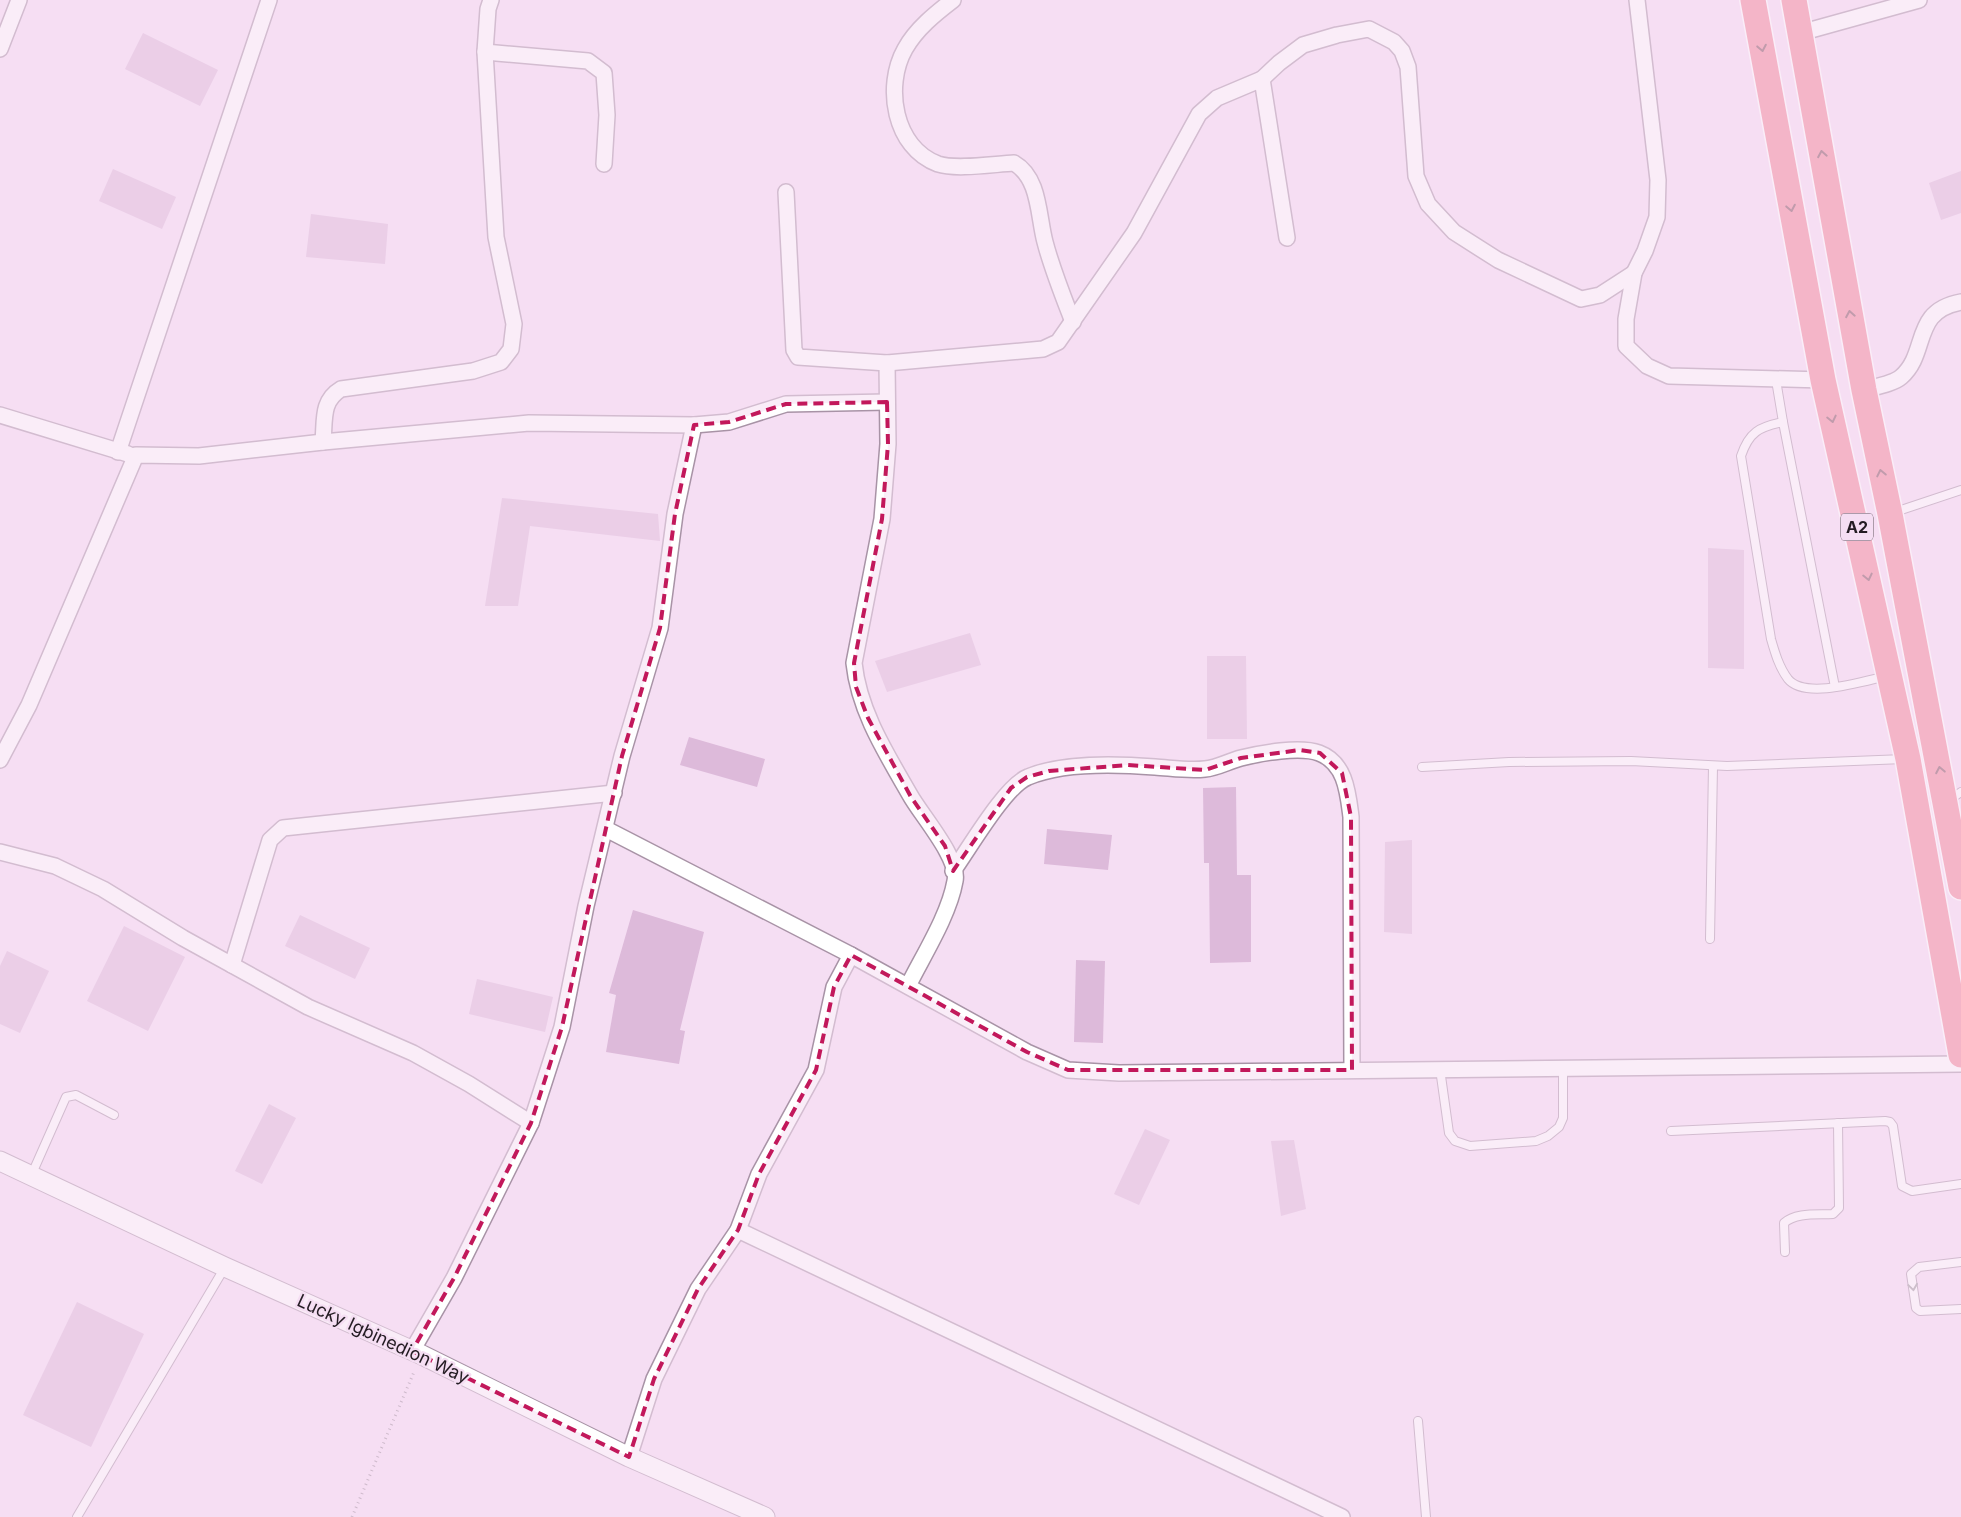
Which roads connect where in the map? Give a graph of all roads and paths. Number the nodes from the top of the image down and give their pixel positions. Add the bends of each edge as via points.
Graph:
1 (19, 0) edge
2 (269, 0) edge
3 (491, 0) edge
4 (953, 0) edge
5 (1637, 0) edge
6 (1753, 0) edge
7 (1794, 0) edge
8 (1919, 0) edge
9 (1800, 33) junction
10 (0, 48) edge
11 (485, 52) junction
12 (1262, 79) junction
13 (604, 164) dead end
14 (786, 192) dead end
15 (1287, 238) dead end
16 (1634, 273) junction
17 (1961, 302) edge
18 (1073, 322) junction
19 (887, 363) junction
20 (1776, 380) junction
21 (1823, 380) junction
22 (1864, 390) junction
23 (886, 402) junction
24 (0, 415) edge
25 (1783, 422) junction
26 (694, 425) junction
27 (323, 442) junction
28 (118, 452) junction
29 (136, 455) junction
30 (1961, 490) edge
31 (1890, 514) junction
32 (1891, 675) junction
33 (1836, 688) junction
34 (1908, 759) junction
35 (0, 760) edge
36 (1713, 766) junction
37 (1422, 767) dead end
38 (614, 793) junction
39 (1954, 798) edge
40 (606, 829) junction
41 (0, 852) edge
42 (954, 871) junction
43 (1961, 887) edge
44 (1710, 938) dead end
45 (850, 954) junction
46 (232, 965) junction
47 (908, 986) junction
48 (1961, 1055) edge
49 (1961, 1064) edge
50 (1563, 1068) junction
51 (1440, 1069) junction
52 (1352, 1070) junction
53 (114, 1115) dead end
54 (531, 1123) junction
55 (1838, 1123) junction
56 (1671, 1131) dead end
57 (0, 1161) edge
58 (31, 1176) junction
59 (1961, 1184) edge
60 (738, 1230) junction
61 (1785, 1252) dead end
62 (1961, 1262) edge
63 (224, 1267) junction
64 (1961, 1309) edge
65 (417, 1353) junction
66 (1418, 1420) dead end
67 (629, 1456) junction
68 (78, 1517) edge
69 (352, 1517) edge
70 (765, 1517) edge
71 (1342, 1517) edge
72 (1426, 1517) edge

1 - 10 street
2 - 28 street
3 - 11 street
4 - 18 street via 934,14 906,48 896,70 894,97 900,127 919,153 938,164 1014,163 1023,168 1037,198 1044,242
5 - 16 street via 1658,180 1657,217
6 -> 21 highway, A2
7 - 9 highway, A2
8 - 9 street
22 -> 9 highway, A2
11 - 13 street via 588,60 604,73 607,115
11 - 27 street via 496,237 514,324 511,349 501,362 473,371 342,389 331,395 326,405
12 - 15 street
12 - 16 street via 1303,45 1369,30 1394,42 1402,51 1408,67 1416,176 1428,204 1454,232 1498,260 1581,299 1600,295
12 - 18 street via 1217,98 1199,114 1134,232
14 - 19 street via 794,350 798,357
16 - 20 street via 1626,319 1626,346 1647,366 1669,376
17 - 22 street via 1949,304 1929,319 1913,360 1900,378
18 - 19 street via 1058,342 1043,349
19 - 23 street
20 - 21 street
20 - 25 lane
21 -> 32 highway, A2
31 -> 22 highway, A2
23 - 26 street via 786,404 729,422
23 - 42 street via 888,444 882,519 854,662 856,687 868,718 911,797 945,846
24 - 28 street
25 - 33 lane
25 - 33 lane via 1762,426 1746,441 1741,456 1771,639 1777,660 1789,681 1806,689
26 - 27 street via 529,423
26 - 38 street via 675,514 660,628
27 - 29 street via 198,456
28 - 29 street
29 - 35 street via 29,705
30 - 31 lane
39 -> 31 highway, A2
32 - 33 lane
32 - 34 highway, A2
34 - 36 lane
34 - 48 highway, A2
36 - 37 lane via 1631,761 1509,762
36 - 44 lane
38 - 40 street
38 - 46 street via 283,828 270,840
39 - 43 highway, A2
40 - 45 street
40 - 54 street via 586,906 562,1027
41 - 46 street via 55,866 103,889
42 - 47 street via 956,879 949,902
42 - 52 street via 1010,788 1027,777 1088,766 1205,770 1241,758 1300,750 1320,753 1342,773 1351,818
45 - 47 street
45 - 60 street via 834,987 816,1070 759,1174
46 - 54 street via 308,1007 413,1053
47 - 52 street via 1027,1052 1068,1070
49 - 50 street
50 - 51 street
50 - 51 lane via 1563,1118 1559,1127 1536,1141 1470,1146 1455,1141 1449,1133
51 - 52 street
53 - 58 lane via 76,1096 66,1098
54 - 65 street
55 - 56 lane
55 - 59 lane via 1890,1122 1902,1186 1906,1189 1912,1191
55 - 61 lane via 1839,1208 1833,1214 1789,1218 1784,1223
57 - 58 street, Lucky Igbinedion Way
58 - 63 street, Lucky Igbinedion Way
60 - 67 street via 698,1289 654,1379
60 - 71 street
62 -> 64 lane via 1919,1267 1911,1274 1916,1308
63 - 65 street, Lucky Igbinedion Way
63 - 68 lane
65 - 67 street, Lucky Igbinedion Way
65 - 69 path
66 - 72 lane
67 - 70 street, Lucky Igbinedion Way

